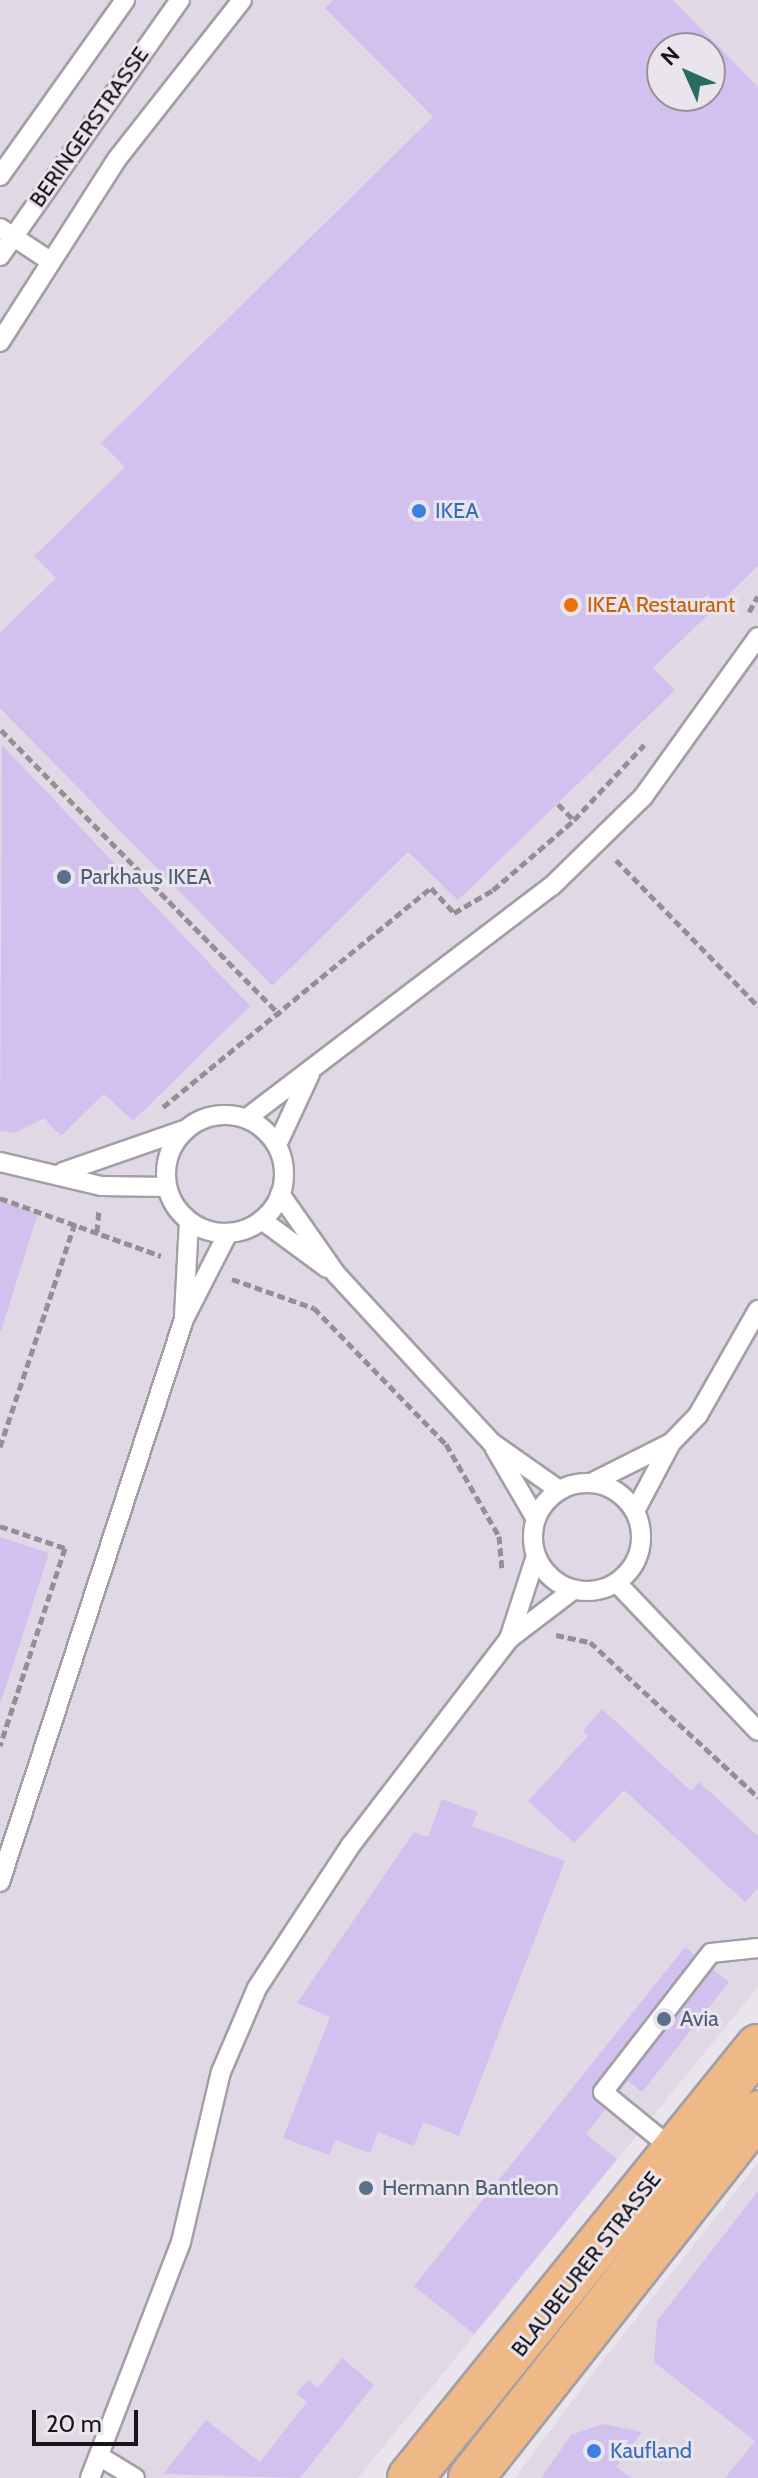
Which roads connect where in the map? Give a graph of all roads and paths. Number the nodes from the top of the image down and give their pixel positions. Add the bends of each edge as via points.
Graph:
1 (125, 0) edge
2 (180, 0) edge
3 (242, 0) edge
4 (0, 176) edge
5 (6, 232) edge
6 (0, 256) edge
7 (47, 259) junction
8 (0, 342) edge
9 (758, 596) edge
10 (745, 618) dead end
11 (758, 637) edge
12 (1, 730) edge
13 (650, 739) dead end
14 (558, 804) dead end
15 (574, 820) junction
16 (598, 841) junction
17 (758, 1006) edge
18 (280, 1015) junction
19 (312, 1072) junction
20 (158, 1111) dead end
21 (247, 1118) junction
22 (184, 1130) junction
23 (277, 1145) junction
24 (0, 1162) edge
25 (63, 1172) junction
26 (167, 1187) junction
27 (280, 1194) junction
28 (0, 1198) edge
29 (262, 1220) junction
30 (189, 1221) junction
31 (75, 1223) junction
32 (228, 1233) junction
33 (185, 1263) junction
34 (213, 1272) junction
35 (336, 1274) junction
36 (758, 1310) edge
37 (184, 1319) junction
38 (491, 1442) junction
39 (671, 1443) junction
40 (0, 1447) edge
41 (591, 1483) junction
42 (559, 1490) junction
43 (635, 1511) junction
44 (536, 1519) junction
45 (0, 1526) edge
46 (536, 1556) junction
47 (617, 1583) junction
48 (573, 1590) junction
49 (516, 1609) junction
50 (536, 1622) junction
51 (509, 1639) junction
52 (758, 1731) edge
53 (0, 1746) edge
54 (758, 1797) edge
55 (0, 1882) edge
56 (758, 1948) edge
57 (758, 2047) edge
58 (758, 2113) edge
59 (666, 2143) junction
60 (485, 2409) junction
61 (99, 2456) junction
62 (90, 2478) edge
63 (135, 2478) edge
64 (410, 2478) edge
65 (471, 2478) edge

1 - 4 lane, BERINGERSTRASSE
2 - 5 lane, BERINGERSTRASSE
3 - 7 lane
5 - 6 lane, BERINGERSTRASSE
5 - 7 lane
7 - 8 lane
9 - 10 path
11 - 16 lane via 643,797
12 - 18 path
13 - 15 path
14 - 15 path
15 - 16 path
15 - 18 path via 493,890 454,913 431,888
16 - 17 path
16 - 19 lane via 552,886
18 - 20 path
19 - 21 lane
19 - 23 lane
21 - 22 lane via 214,1115
21 - 23 lane
22 - 25 lane
22 - 26 lane via 166,1166
23 - 27 lane
24 - 25 lane
25 - 26 lane via 101,1186
26 - 30 lane
27 - 29 lane
27 - 35 lane
28 - 31 path
29 - 32 lane
29 - 35 lane
30 - 32 lane
30 - 33 lane
31 - 33 path
31 - 40 path
32 - 34 lane
33 - 37 lane
34 - 37 lane
34 - 49 path via 314,1308 446,1444 499,1536 497,1596
35 - 38 lane
36 - 39 lane via 698,1415
37 - 55 lane
38 - 42 lane
38 - 44 lane
39 - 41 lane
39 - 43 lane
41 - 42 lane
41 - 43 lane via 617,1491
42 - 44 lane
43 - 47 lane via 641,1542
44 - 46 lane
45 - 53 path via 65,1548
46 - 48 lane via 557,1583
46 - 49 lane
47 - 48 lane
47 - 52 lane
48 - 50 lane
49 - 51 lane
50 - 51 lane
50 - 54 path via 549,1633 590,1642
51 - 61 lane via 351,1845 257,1988 221,2072 181,2242
56 - 59 lane via 711,1953 603,2092
57 - 59 main road, BLAUBEURER STRASSE
58 - 60 main road, BLAUBEURER STRASSE
59 - 60 main road, BLAUBEURER STRASSE
60 - 64 main road, BLAUBEURER STRASSE
60 - 65 main road, BLAUBEURER STRASSE
61 - 62 lane
61 - 63 lane

